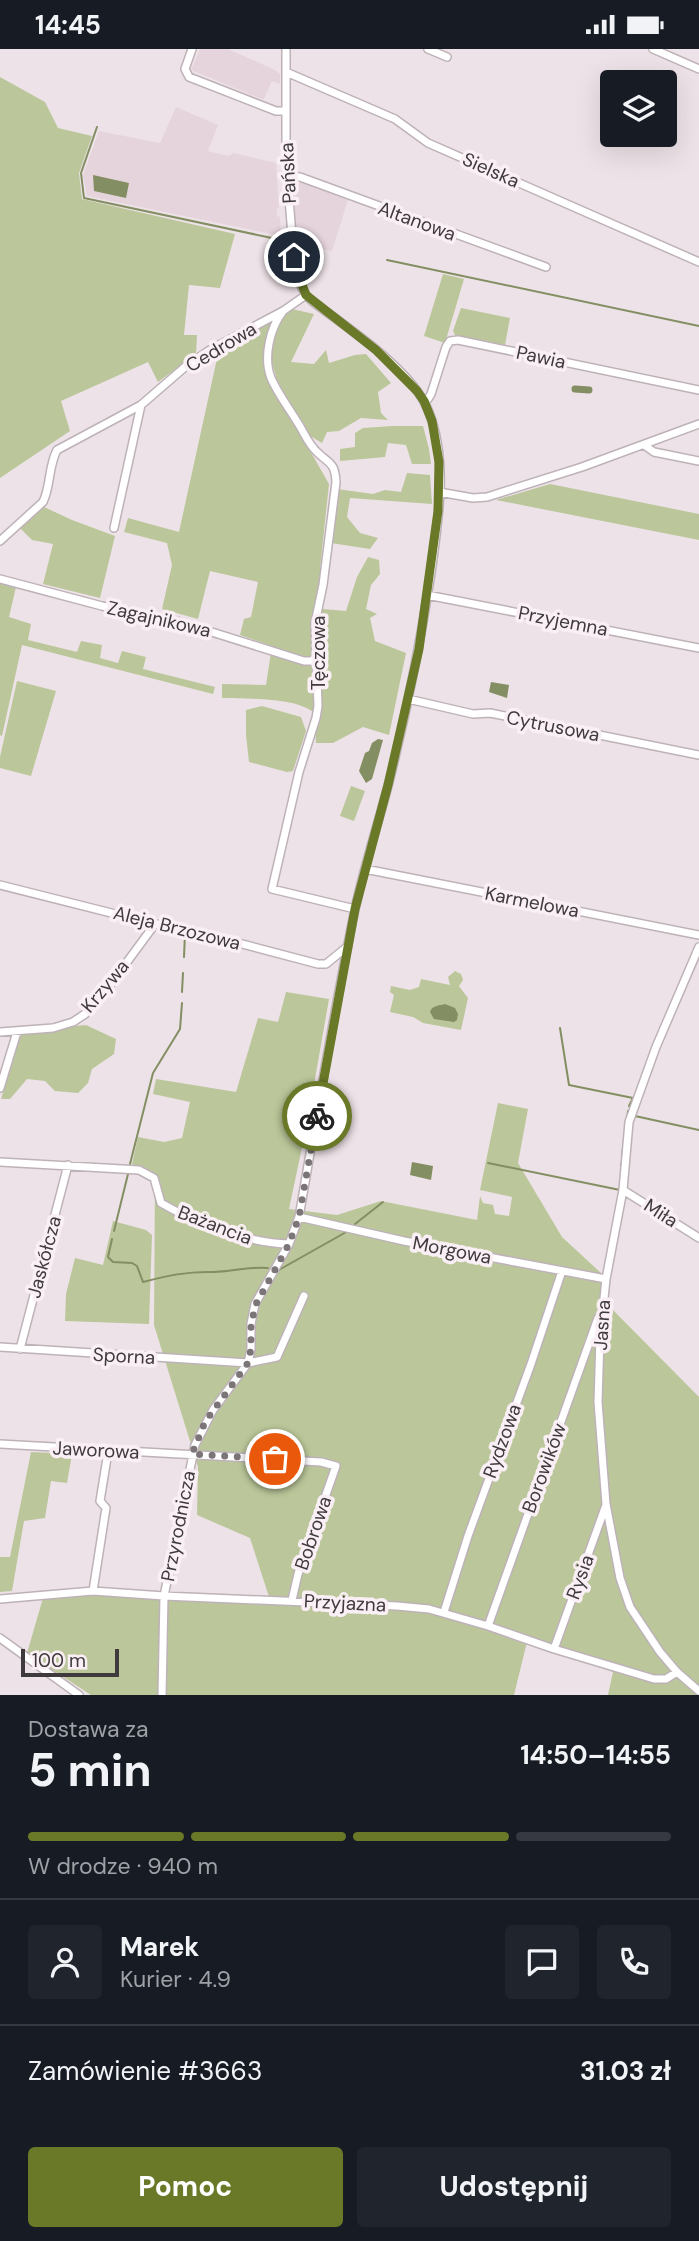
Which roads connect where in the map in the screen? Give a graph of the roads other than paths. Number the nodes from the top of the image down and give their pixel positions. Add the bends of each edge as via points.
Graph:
1 (192, 49) edge
2 (286, 49) edge
3 (428, 49) edge
4 (653, 49) edge
5 (447, 57) dead end
6 (699, 69) edge
7 (286, 72) junction
8 (286, 111) junction
9 (287, 176) junction
10 (699, 262) edge
11 (546, 267) dead end
12 (306, 295) junction
13 (283, 311) junction
14 (699, 390) edge
15 (424, 401) junction
16 (141, 405) junction
17 (699, 424) edge
18 (643, 445) junction
19 (699, 461) edge
20 (439, 492) junction
21 (114, 528) dead end
22 (0, 541) edge
23 (0, 579) edge
24 (427, 595) junction
25 (699, 648) edge
26 (317, 657) junction
27 (408, 699) junction
28 (699, 755) edge
29 (365, 869) junction
30 (0, 884) edge
31 (355, 909) junction
32 (155, 924) junction
33 (699, 935) edge
34 (348, 946) junction
35 (699, 947) edge
36 (0, 1032) edge
37 (17, 1032) junction
38 (0, 1088) edge
39 (0, 1162) edge
40 (68, 1165) junction
41 (623, 1190) junction
42 (299, 1217) junction
43 (699, 1238) edge
44 (289, 1244) junction
45 (562, 1271) junction
46 (606, 1279) junction
47 (304, 1296) dead end
48 (603, 1312) junction
49 (0, 1347) edge
50 (20, 1349) junction
51 (248, 1363) junction
52 (0, 1444) edge
53 (108, 1452) junction
54 (192, 1454) junction
55 (336, 1466) joint
56 (606, 1504) junction
57 (93, 1591) junction
58 (164, 1596) junction
59 (0, 1599) edge
60 (292, 1600) junction
61 (444, 1612) junction
62 (488, 1626) junction
63 (0, 1638) edge
64 (554, 1649) junction
65 (677, 1672) junction
66 (66, 1691) edge
67 (699, 1691) edge
68 (79, 1695) edge
69 (162, 1695) edge

1 - 8 street via 185,69 189,77
2 - 7 street, Pańska
3 - 5 street
4 - 6 street
7 - 8 street, Pańska
7 - 10 street, Sielska via 395,119 428,143
8 - 9 street, Pańska
9 - 11 street, Altanowa
9 - 12 street, Pańska via 294,257
12 - 13 street, Cedrowa
12 - 15 street via 376,350
13 - 16 street, Cedrowa via 210,350
13 - 26 street, Tęczowa via 272,332 271,378 312,445 335,470 315,623
14 - 15 street, Pawia via 458,340 446,347 431,394
15 - 20 street via 435,434
16 - 21 street
16 - 22 street, Cedrowa via 57,450 43,502
17 - 18 street
18 - 19 street via 654,452
18 - 20 street via 487,497
20 - 24 street
23 - 26 street, Zagajnikowa via 180,622 304,661
24 - 25 street, Przyjemna
24 - 27 street
26 - 31 street, Tęczowa via 316,718 272,889
27 - 28 street, Cytrusowa
27 - 29 street
29 - 31 street
29 - 33 street, Karmelowa
30 - 32 street, Aleja Brzozowa
31 - 34 street
32 - 34 street, Aleja Brzozowa via 318,964 326,964
32 - 37 street, Krzywa via 85,1014 53,1028
34 - 42 street
35 - 41 street, Jasna via 632,1111
36 - 37 street, Krzywa
37 - 38 street
39 - 40 street
40 - 44 street, Bażancia via 148,1173 154,1178 161,1203 173,1210 257,1242
40 - 50 street, Jaskółcza
41 - 43 street, Miła
41 - 46 street, Jasna
42 - 44 street
42 - 45 street, Morgowa
44 - 51 street via 256,1304
45 - 46 street, Morgowa
45 - 61 street, Rydzowa
46 - 48 street, Jasna
47 - 51 street via 277,1357
48 - 56 street, Jasna via 598,1402
48 - 62 street, Borowików
49 - 50 street, Sporna
50 - 51 street, Sporna
51 - 54 street, Przyrodnicza via 205,1422
52 - 53 street, Jaworowa
53 - 54 street, Jaworowa
53 - 57 street via 100,1501 106,1508
54 - 55 street, Jaworowa
54 - 58 street, Przyrodnicza
55 - 60 street, Bobrowa
56 - 64 street, Rysia
56 - 65 street, Jasna via 630,1607
57 - 58 street, Przyjazna
57 - 59 street, Przyjazna
58 - 60 street, Przyjazna
58 - 69 street, Przyrodnicza
60 - 61 street, Przyjazna
61 - 62 street, Przyjazna
62 - 64 street, Przyjazna
63 - 66 street
64 - 65 street, Przyjazna via 654,1679
65 - 67 street, Jasna
66 - 68 street

